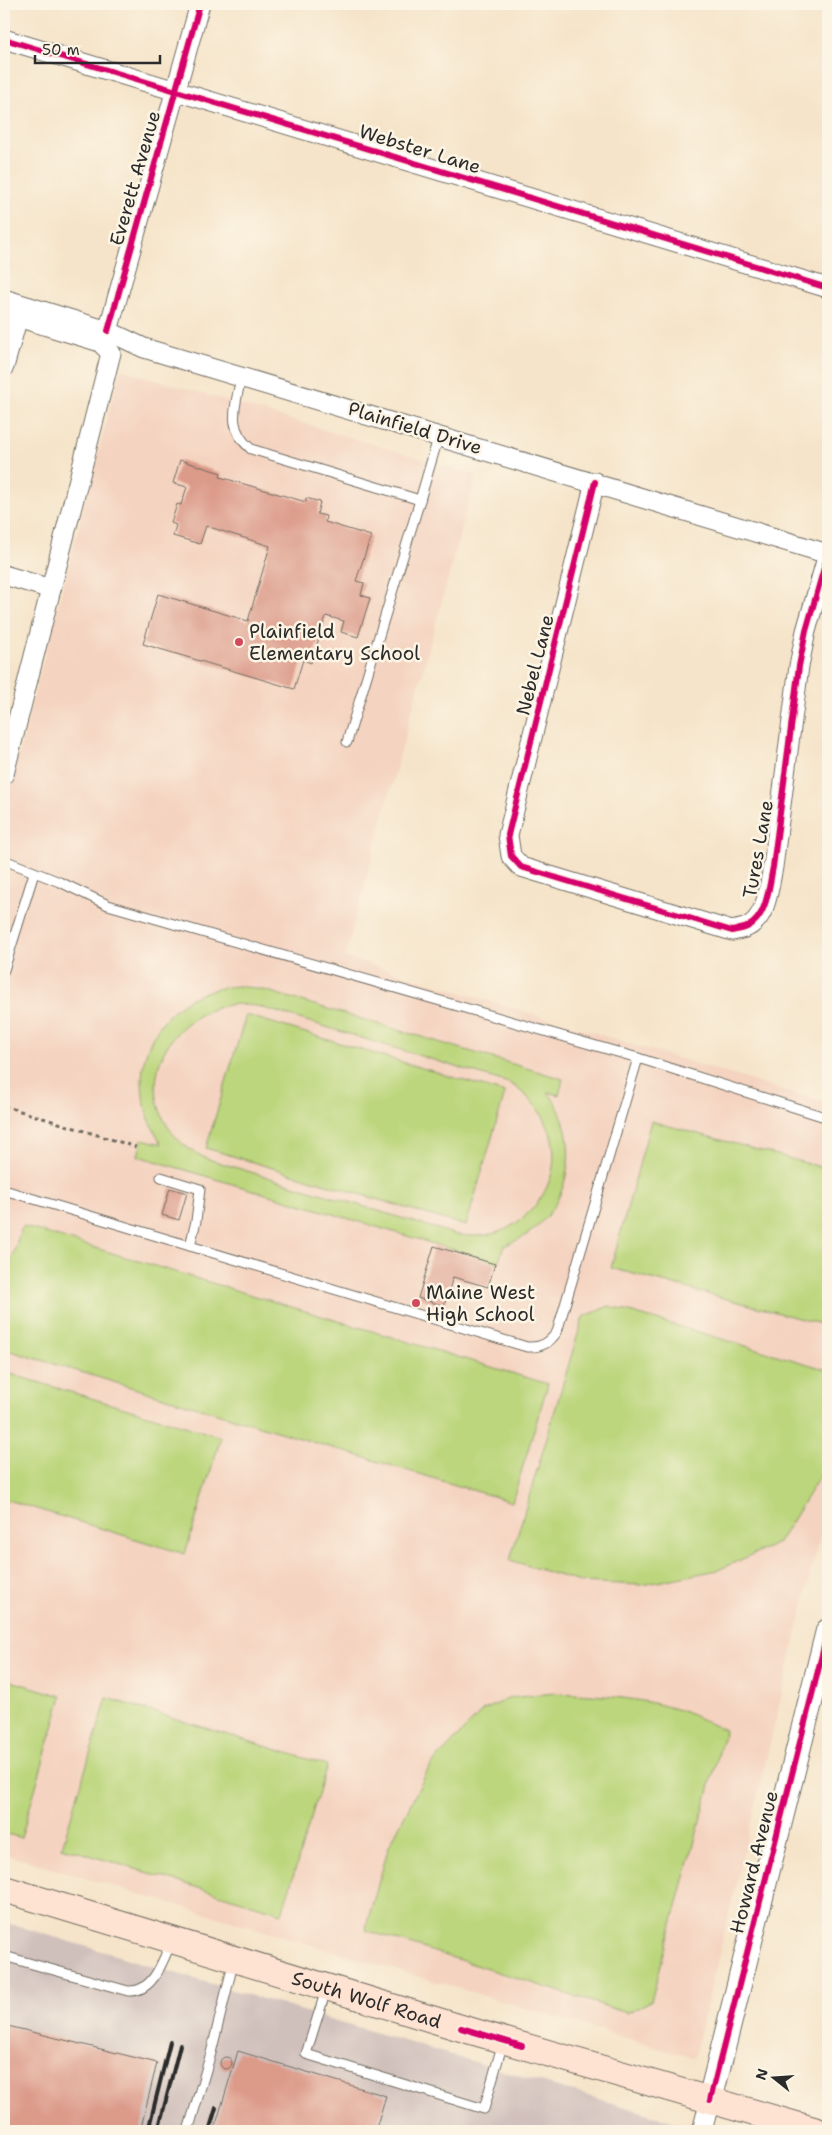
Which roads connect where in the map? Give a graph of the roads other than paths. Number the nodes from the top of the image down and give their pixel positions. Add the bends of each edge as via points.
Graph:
1 (200, 4) edge
2 (4, 38) edge
3 (176, 90) junction
4 (828, 288) edge
5 (4, 299) edge
6 (11, 315) edge
7 (108, 331) junction
8 (4, 367) edge
9 (241, 377) junction
10 (439, 435) junction
11 (595, 482) junction
12 (420, 500) junction
13 (828, 554) edge
14 (4, 575) edge
15 (51, 590) junction
16 (347, 742) dead end
17 (4, 774) edge
18 (511, 856) joint
19 (4, 860) edge
20 (34, 873) junction
21 (4, 970) edge
22 (638, 1058) junction
23 (828, 1118) edge
24 (161, 1177) dead end
25 (4, 1190) edge
26 (190, 1246) junction
27 (828, 1630) edge
28 (4, 1889) edge
29 (172, 1940) junction
30 (4, 1956) edge
31 (234, 1959) junction
32 (327, 1987) junction
33 (504, 2040) junction
34 (710, 2100) junction
35 (188, 2131) edge
36 (702, 2131) edge
37 (817, 2131) edge

1 - 3 street, Everett Avenue
2 - 3 street, Webster Lane
3 - 4 street, Webster Lane
3 - 7 street, Everett Avenue
5 - 7 street, Plainfield Drive
6 - 8 street
6 - 15 street via 100,342 111,353
7 - 9 street, Plainfield Drive via 144,348
9 - 10 street, Plainfield Drive
9 - 12 lane via 233,421 240,440 251,449
10 - 11 street, Plainfield Drive
10 - 12 lane
11 - 13 street, Plainfield Drive
11 - 18 street, Nebel Lane via 508,834
12 - 16 lane
13 - 18 street, Tures Lane via 799,666 773,867 760,914 748,927 732,931 520,867
14 - 15 street
15 - 17 street
19 - 20 lane
20 - 21 lane
20 - 22 lane via 108,905
22 - 23 lane
22 - 26 lane via 560,1324 552,1339 545,1344 527,1346
24 - 26 lane via 200,1189
25 - 26 lane
27 - 34 street, Howard Avenue
28 - 29 main road, South Wolf Road
29 - 30 lane via 158,1972 136,1992
29 - 31 main road, South Wolf Road
31 - 32 main road, South Wolf Road
31 - 35 lane
32 - 33 main road, South Wolf Road
32 - 33 lane via 306,2054 484,2109
33 - 34 main road, South Wolf Road
34 - 36 street, Howard Avenue
34 - 37 main road, South Wolf Road

